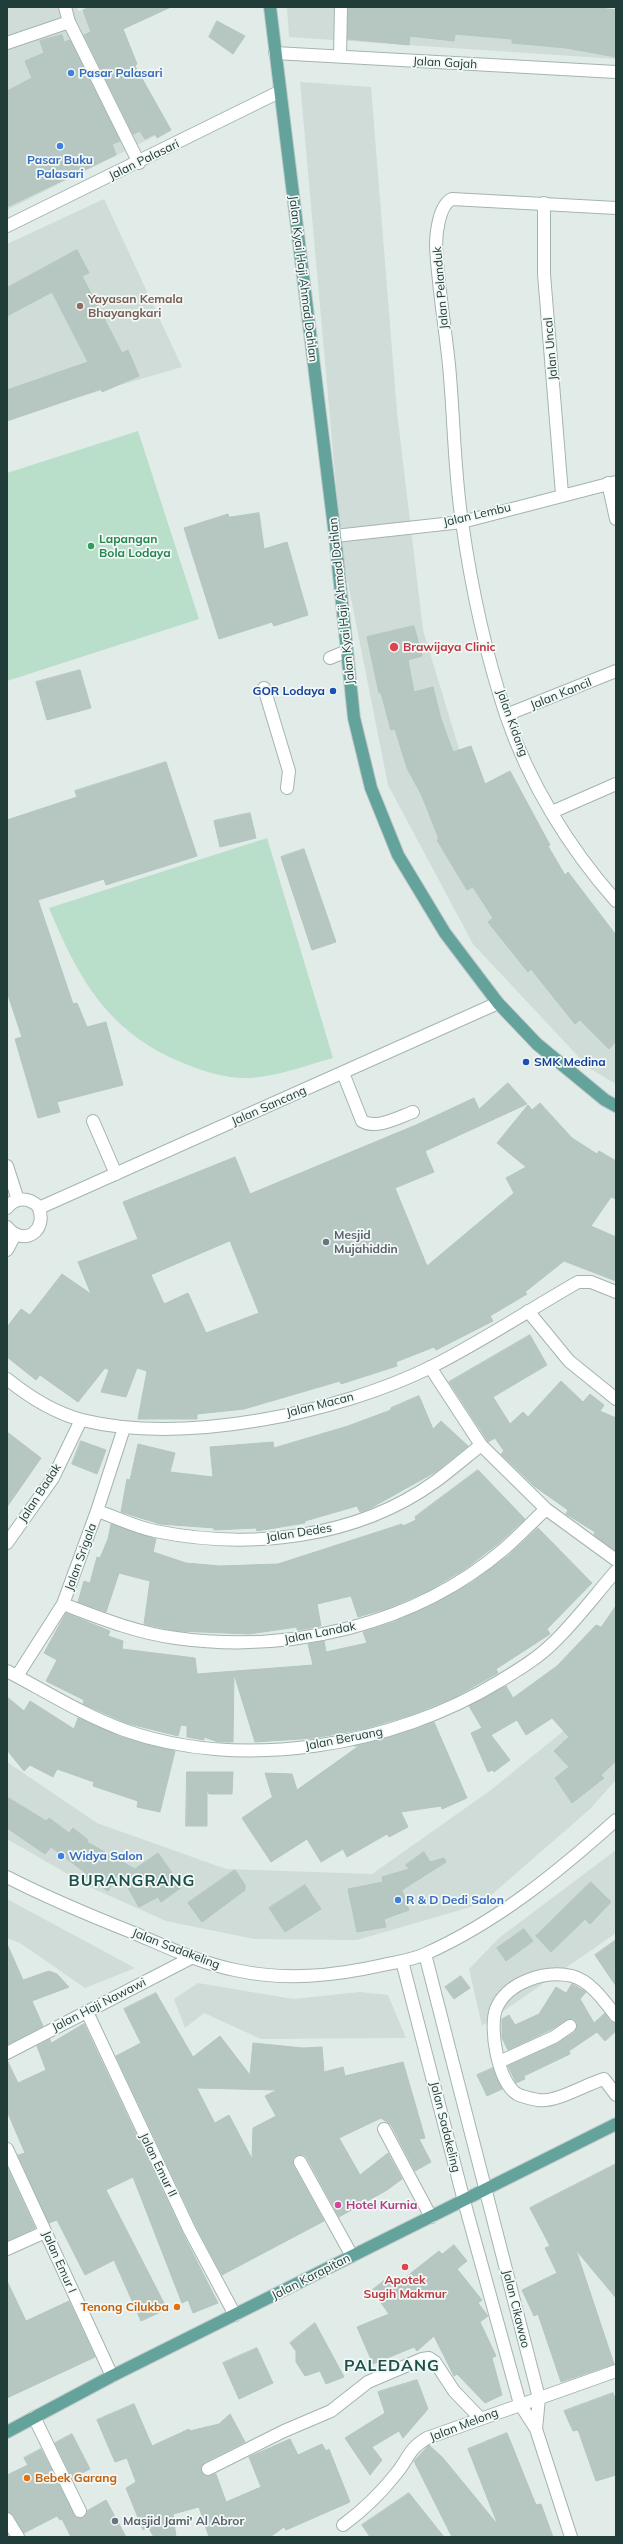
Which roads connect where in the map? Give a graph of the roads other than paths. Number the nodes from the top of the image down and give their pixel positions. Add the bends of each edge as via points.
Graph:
1 (65, 7) edge
2 (270, 7) edge
3 (341, 7) edge
4 (69, 22) junction
5 (8, 41) edge
6 (275, 53) junction
7 (340, 57) junction
8 (616, 72) edge
9 (279, 92) junction
10 (139, 163) junction
11 (544, 203) junction
12 (616, 208) edge
13 (7, 226) edge
14 (612, 482) edge
15 (562, 494) junction
16 (616, 519) edge
17 (462, 522) junction
18 (335, 536) junction
19 (347, 651) junction
20 (330, 658) dead end
21 (616, 671) edge
22 (264, 688) dead end
23 (506, 715) junction
24 (616, 784) edge
25 (287, 788) dead end
26 (552, 812) junction
27 (615, 897) edge
28 (498, 1003) junction
29 (343, 1073) junction
30 (616, 1106) edge
31 (413, 1112) dead end
32 (93, 1121) dead end
33 (7, 1166) edge
34 (116, 1174) junction
35 (18, 1200) junction
36 (7, 1208) edge
37 (39, 1208) junction
38 (11, 1231) edge
39 (7, 1250) edge
40 (616, 1292) edge
41 (528, 1311) junction
42 (430, 1367) junction
43 (7, 1379) edge
44 (616, 1399) edge
45 (81, 1420) junction
46 (124, 1428) junction
47 (481, 1445) junction
48 (546, 1509) junction
49 (97, 1511) junction
50 (7, 1543) edge
51 (616, 1560) edge
52 (616, 1571) edge
53 (63, 1604) junction
54 (12, 1674) edge
55 (616, 1820) edge
56 (7, 1877) edge
57 (425, 1954) junction
58 (191, 1958) junction
59 (402, 1961) junction
60 (87, 2012) junction
61 (616, 2016) edge
62 (570, 2026) dead end
63 (7, 2053) edge
64 (499, 2062) junction
65 (610, 2077) edge
66 (616, 2095) edge
67 (616, 2124) edge
68 (384, 2129) dead end
69 (7, 2149) edge
70 (300, 2162) dead end
71 (487, 2190) junction
72 (464, 2201) junction
73 (431, 2217) junction
74 (45, 2232) junction
75 (7, 2249) edge
76 (352, 2256) junction
77 (235, 2315) junction
78 (616, 2371) edge
79 (112, 2376) junction
80 (539, 2398) junction
81 (520, 2404) junction
82 (34, 2417) junction
83 (480, 2418) junction
84 (536, 2429) junction
85 (7, 2432) edge
86 (208, 2469) dead end
87 (80, 2511) dead end
88 (7, 2519) edge
89 (343, 2525) dead end
90 (18, 2537) edge
91 (571, 2537) edge

1 - 4 street
2 - 6 main road, Jalan Kyai Haji Ahmad Dahlan
3 - 7 street
4 - 5 street
4 - 10 street
6 - 7 street, Jalan Gajah
6 - 9 main road, Jalan Kyai Haji Ahmad Dahlan
7 - 8 street, Jalan Gajah
9 - 10 street, Jalan Palasari
9 - 18 main road, Jalan Kyai Haji Ahmad Dahlan
10 - 13 street, Jalan Palasari
11 - 12 street, Jalan Pelanduk
11 - 15 street, Jalan Uncal via 544,274
11 - 17 street, Jalan Pelanduk via 452,199 446,202 442,211 436,245
14 - 15 street, Jalan Lembu
14 - 16 street
15 - 17 street, Jalan Lembu
17 - 18 street, Jalan Lembu
17 - 23 street, Jalan Kidang via 485,639
18 - 19 main road, Jalan Kyai Haji Ahmad Dahlan
19 - 20 street
19 - 28 main road, Jalan Kyai Haji Ahmad Dahlan via 354,718 371,788 398,855 445,933
21 - 23 street, Jalan Kancil
22 - 25 street via 289,771
23 - 26 street, Jalan Kidang via 528,767
24 - 26 street
26 - 27 street, Jalan Kidang via 580,857
28 - 29 street, Jalan Sancang
28 - 30 main road, Jalan Kyai Haji Ahmad Dahlan via 537,1044 605,1100
29 - 31 street via 362,1121 367,1124 375,1125
29 - 34 street, Jalan Sancang
32 - 34 street
33 - 35 street
34 - 37 street, Jalan Sancang
35 - 36 street
35 - 37 street via 27,1200
37 - 38 street via 42,1218 37,1230 27,1236
38 - 39 street
40 - 41 street, Jalan Macan via 591,1282 578,1282
41 - 42 street, Jalan Macan
41 - 44 street via 569,1361
42 - 46 street, Jalan Macan via 352,1398 246,1422 187,1428
42 - 47 street
43 - 45 street, Jalan Macan via 45,1405
45 - 46 street, Jalan Macan
45 - 50 street, Jalan Badak via 53,1478
46 - 49 street, Jalan Srigala
47 - 48 street
47 - 49 street, Jalan Dedes via 435,1482 384,1511 328,1530 270,1540 212,1540 153,1530
48 - 51 street
48 - 53 street, Jalan Landak via 504,1549 456,1583 404,1610 335,1632 292,1640 233,1643 175,1638 118,1625
49 - 53 street, Jalan Srigala
52 - 54 street, Jalan Beruang via 553,1644 520,1669 440,1713 394,1730 322,1746 243,1750 163,1740 124,1730
53 - 54 street, Jalan Srigala
55 - 57 street, Jalan Sadakeling via 566,1865 503,1911
56 - 58 street, Jalan Sadakeling via 49,1898
57 - 59 street, Jalan Sadakeling
57 - 71 street, Jalan Sadakeling
58 - 59 street, Jalan Sadakeling via 235,1970 282,1977 352,1972
58 - 60 street, Jalan Haji Nawawi
59 - 72 street, Jalan Sadakeling
60 - 63 street, Jalan Haji Nawawi
60 - 77 street, Jalan Emur II via 189,2229
61 - 64 street via 596,1991 572,1976 545,1976 517,1984 497,2008 493,2022 493,2038
62 - 64 street via 554,2037
64 - 65 street via 506,2079 517,2094 539,2100 565,2094
65 - 66 street
67 - 71 main road, Jalan Karapitan
68 - 73 street
69 - 74 street, Jalan Emur I
70 - 76 street
71 - 72 main road, Jalan Karapitan
71 - 80 street, Jalan Cikawao
72 - 73 main road, Jalan Karapitan
72 - 81 street, Jalan Cikawao
73 - 76 main road, Jalan Karapitan
74 - 75 street
74 - 79 street, Jalan Emur I
76 - 77 main road, Jalan Karapitan
77 - 79 main road, Jalan Karapitan
78 - 80 street, Jalan Melong
79 - 82 main road, Jalan Karapitan
80 - 81 street, Jalan Melong
80 - 84 street, Jalan Cikawao
81 - 83 street, Jalan Melong
81 - 84 street, Jalan Cikawao
82 - 85 main road, Jalan Karapitan
82 - 87 street
83 - 86 street via 454,2391 435,2362 429,2358 422,2359 368,2382 331,2411
83 - 89 street, Jalan Melong via 427,2438 414,2446 397,2474
84 - 91 street, Jalan Cikawao
88 - 90 street

